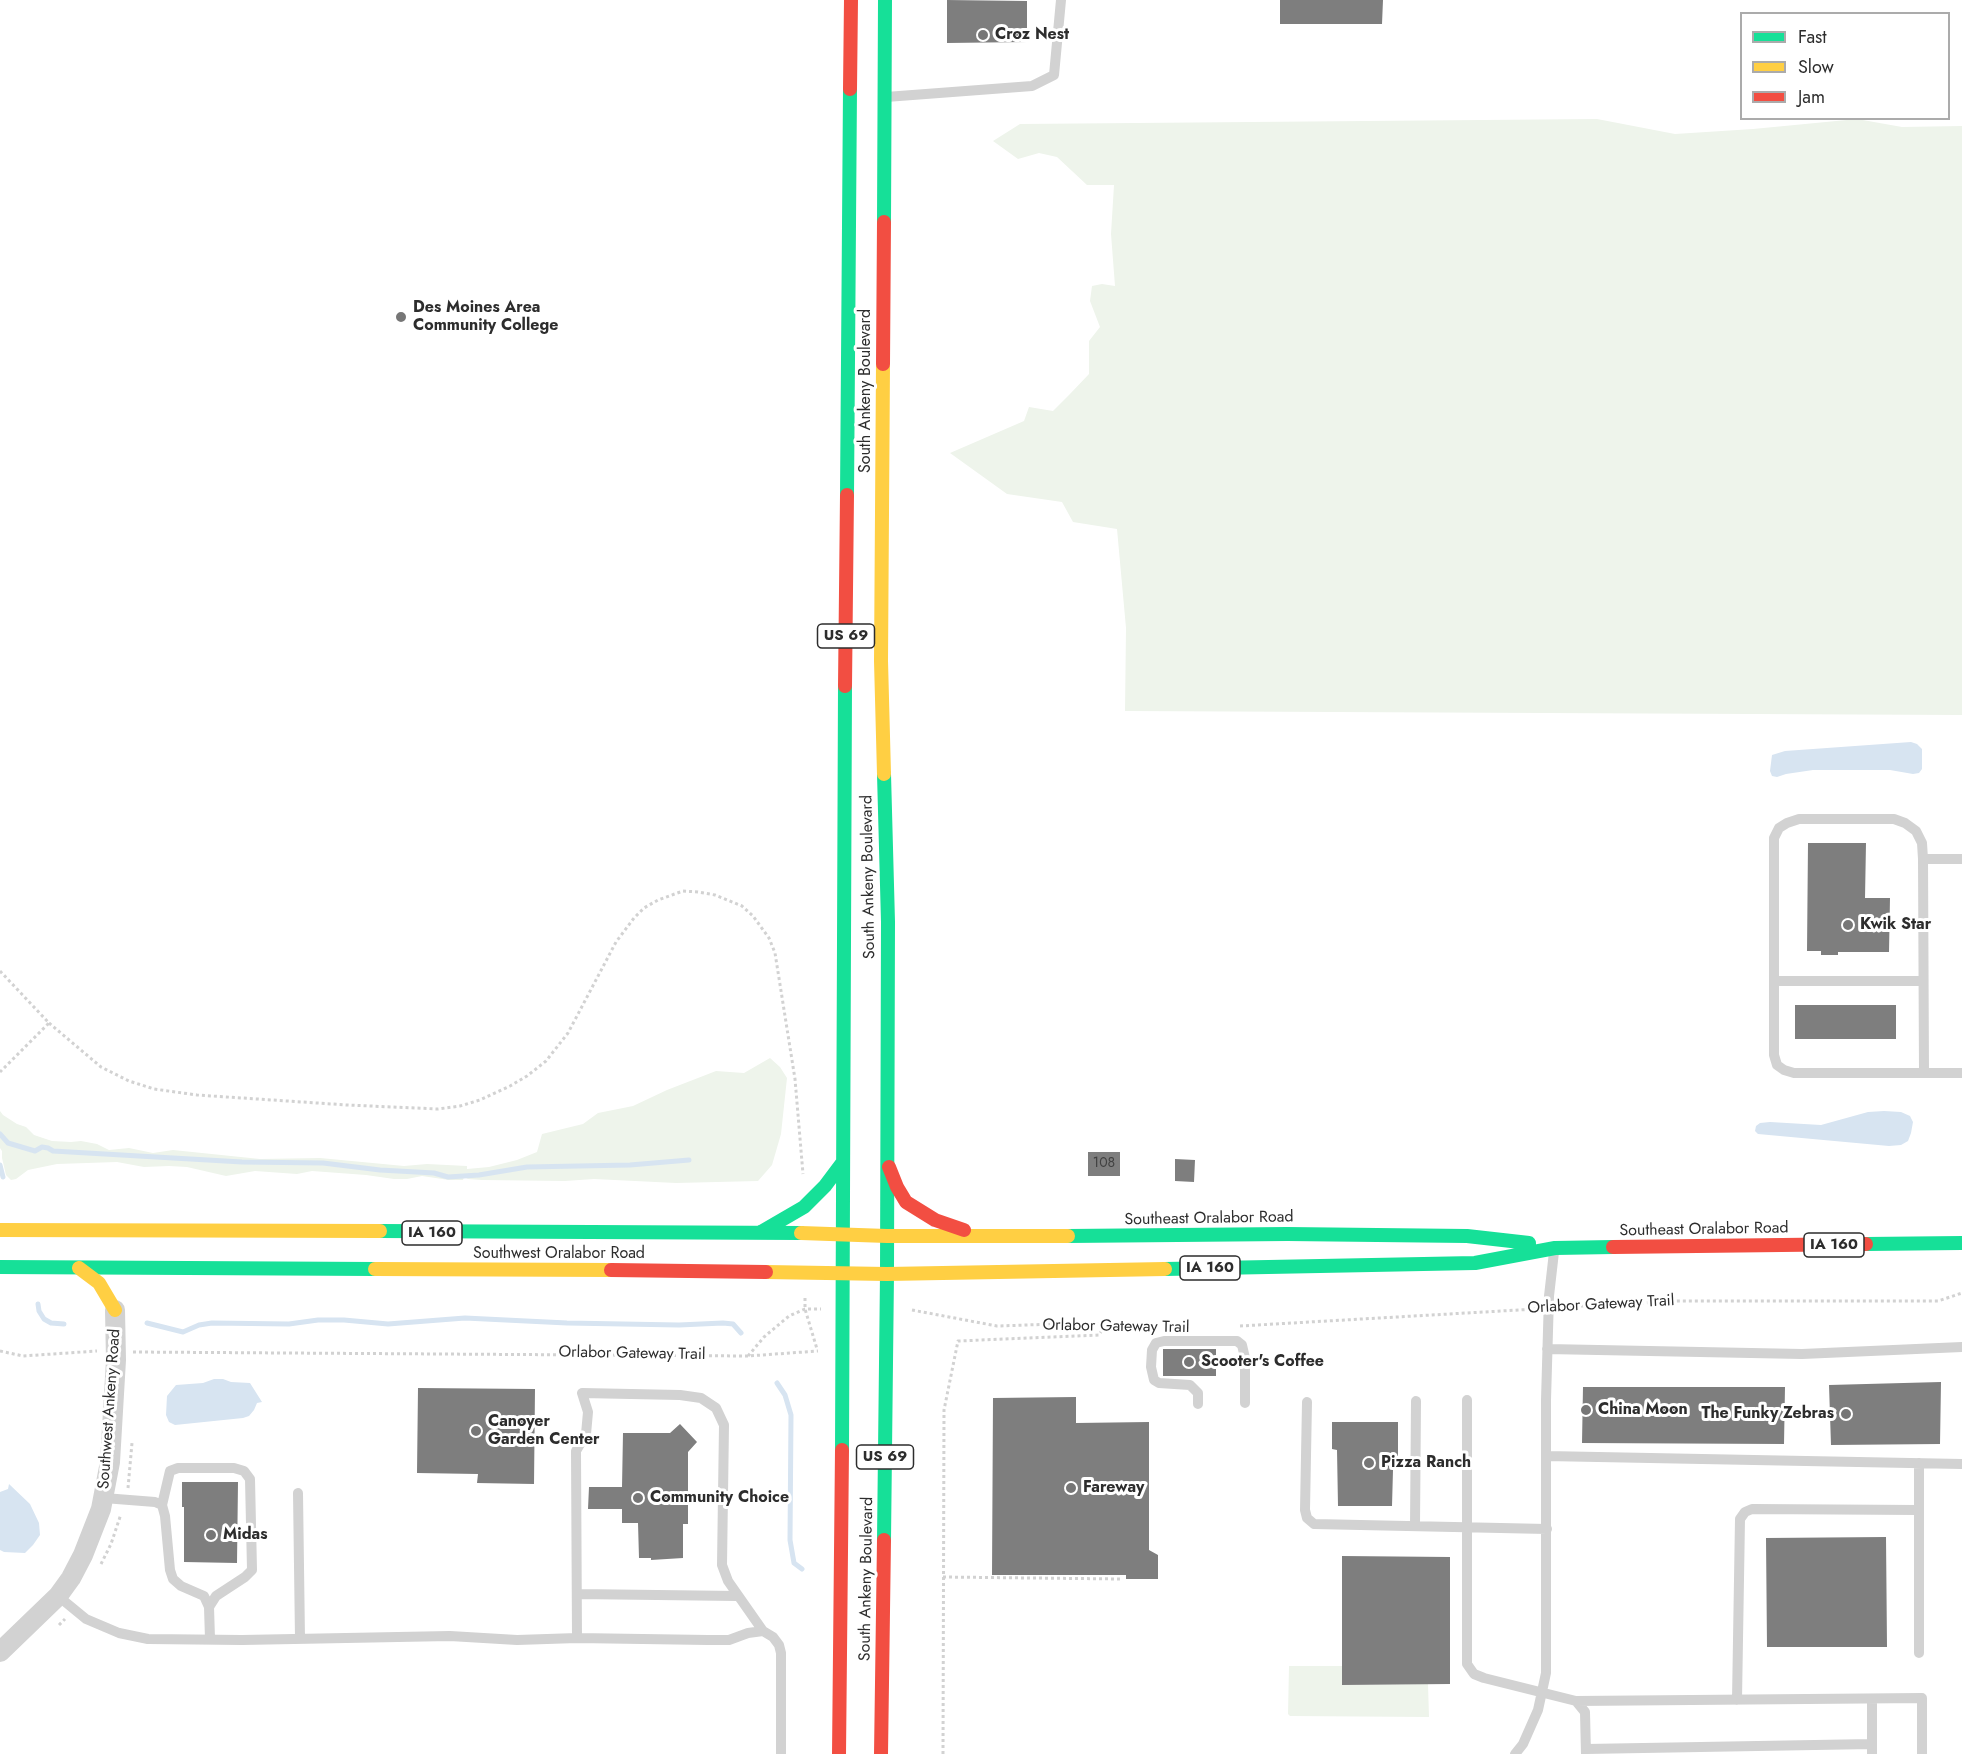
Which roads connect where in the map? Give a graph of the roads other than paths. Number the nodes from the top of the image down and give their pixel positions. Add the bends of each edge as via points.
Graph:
1 (851, 0) edge
2 (885, 0) edge
3 (1061, 0) edge
4 (885, 97) junction
5 (867, 165) junction
6 (1923, 859) junction
7 (1962, 859) edge
8 (1774, 981) junction
9 (1923, 981) junction
10 (1924, 1072) junction
11 (1962, 1072) edge
12 (887, 1161) junction
13 (843, 1162) junction
14 (0, 1230) edge
15 (760, 1233) junction
16 (843, 1234) junction
17 (864, 1235) joint
18 (887, 1236) junction
19 (980, 1236) junction
20 (1962, 1243) edge
21 (1555, 1248) junction
22 (0, 1267) edge
23 (80, 1268) junction
24 (147, 1268) junction
25 (843, 1273) junction
26 (865, 1273) joint
27 (887, 1274) junction
28 (132, 1282) dead end
29 (117, 1304) joint
30 (1962, 1347) edge
31 (1547, 1349) junction
32 (1467, 1400) dead end
33 (1416, 1401) dead end
34 (1306, 1402) dead end
35 (1245, 1403) dead end
36 (1198, 1404) dead end
37 (1546, 1456) junction
38 (1919, 1463) junction
39 (1962, 1464) edge
40 (298, 1493) dead end
41 (104, 1498) junction
42 (162, 1505) junction
43 (1919, 1510) junction
44 (1415, 1526) junction
45 (1467, 1527) junction
46 (1547, 1529) junction
47 (577, 1594) junction
48 (58, 1596) junction
49 (737, 1596) junction
50 (209, 1607) junction
51 (763, 1631) junction
52 (577, 1638) junction
53 (210, 1639) junction
54 (300, 1639) junction
55 (0, 1652) edge
56 (1919, 1653) dead end
57 (1541, 1694) junction
58 (1872, 1699) junction
59 (1737, 1700) junction
60 (1576, 1701) junction
61 (1872, 1749) edge
62 (1586, 1752) edge
63 (781, 1754) edge
64 (839, 1754) edge
65 (881, 1754) edge
66 (1515, 1754) edge
67 (1922, 1754) edge

1 - 5 main road, South Ankeny Boulevard / US 69
2 - 4 main road, South Ankeny Boulevard / US 69
3 - 4 lane via 1054,75 1032,86
4 - 5 main road, South Ankeny Boulevard / US 69
5 - 12 main road, South Ankeny Boulevard / US 69 via 888,922
5 - 13 main road, South Ankeny Boulevard / US 69
6 - 7 lane
6 - 8 lane via 1916,831 1894,819 1799,819 1779,828 1773,857
6 - 9 lane
8 - 9 lane
8 - 10 lane via 1774,1055 1777,1065 1784,1070
9 - 10 lane
10 - 11 lane
12 - 18 main road, South Ankeny Boulevard / US 69
12 - 19 main road via 906,1202 935,1220
13 - 15 main road via 804,1207
13 - 16 main road, South Ankeny Boulevard / US 69
14 - 15 main road, Southwest Oralabor Road / IA 160
15 - 16 main road, Southwest Oralabor Road / IA 160
16 - 17 main road, Southwest Oralabor Road / IA 160
16 - 25 main road, South Ankeny Boulevard / US 69
17 - 18 main road, Southeast Oralabor Road / IA 160
18 - 19 main road, Southeast Oralabor Road / IA 160
18 - 27 main road, South Ankeny Boulevard / US 69
19 - 21 main road, Southeast Oralabor Road / IA 160 via 1467,1236
20 - 21 main road, Southeast Oralabor Road / IA 160
21 - 27 main road, Southeast Oralabor Road / IA 160 via 1475,1263
21 - 31 lane
22 - 23 main road, Southwest Oralabor Road / IA 160
23 - 24 main road, Southwest Oralabor Road / IA 160
23 - 29 main road
24 - 25 main road, Southwest Oralabor Road / IA 160
24 - 28 main road
25 - 26 main road, Southwest Oralabor Road / IA 160
25 - 64 main road, South Ankeny Boulevard / US 69
26 - 27 main road, Southeast Oralabor Road / IA 160
27 - 65 main road, South Ankeny Boulevard / US 69
29 - 41 street, Southwest Ankeny Road via 110,1462
30 - 31 lane via 1802,1354
31 - 37 lane
32 - 45 lane
33 - 44 lane
34 - 44 lane via 1308,1518 1314,1524
35 - 36 lane via 1245,1358 1237,1341 1156,1343 1151,1367 1154,1380 1190,1385 1198,1393
37 - 38 lane
37 - 46 lane
38 - 39 lane
38 - 43 lane
40 - 54 lane
41 - 42 lane
41 - 48 street, Southwest Ankeny Road via 90,1540
42 - 50 lane via 173,1580 204,1596
42 - 50 lane via 170,1471 178,1468 234,1468 250,1479 252,1570 216,1596
43 - 56 lane
43 - 59 lane via 1744,1512 1740,1519
44 - 45 lane
45 - 46 lane
45 - 57 lane via 1467,1664 1474,1674
46 - 57 lane via 1546,1673
47 - 49 lane
47 - 49 lane via 576,1451 586,1434 588,1412 582,1393 680,1395 701,1398 716,1408 724,1425 722,1565
47 - 52 lane
48 - 53 lane via 86,1619 119,1633 148,1639
48 - 55 street, Southwest Ankeny Road
49 - 51 lane
50 - 53 lane
51 - 52 lane via 729,1640
51 - 63 lane via 773,1637 781,1653
52 - 54 lane
53 - 54 lane
57 - 60 lane
57 - 66 lane via 1538,1710
58 - 59 lane
58 - 61 lane
58 - 67 lane via 1922,1698
59 - 60 lane
60 - 62 lane via 1585,1712
61 - 62 lane

